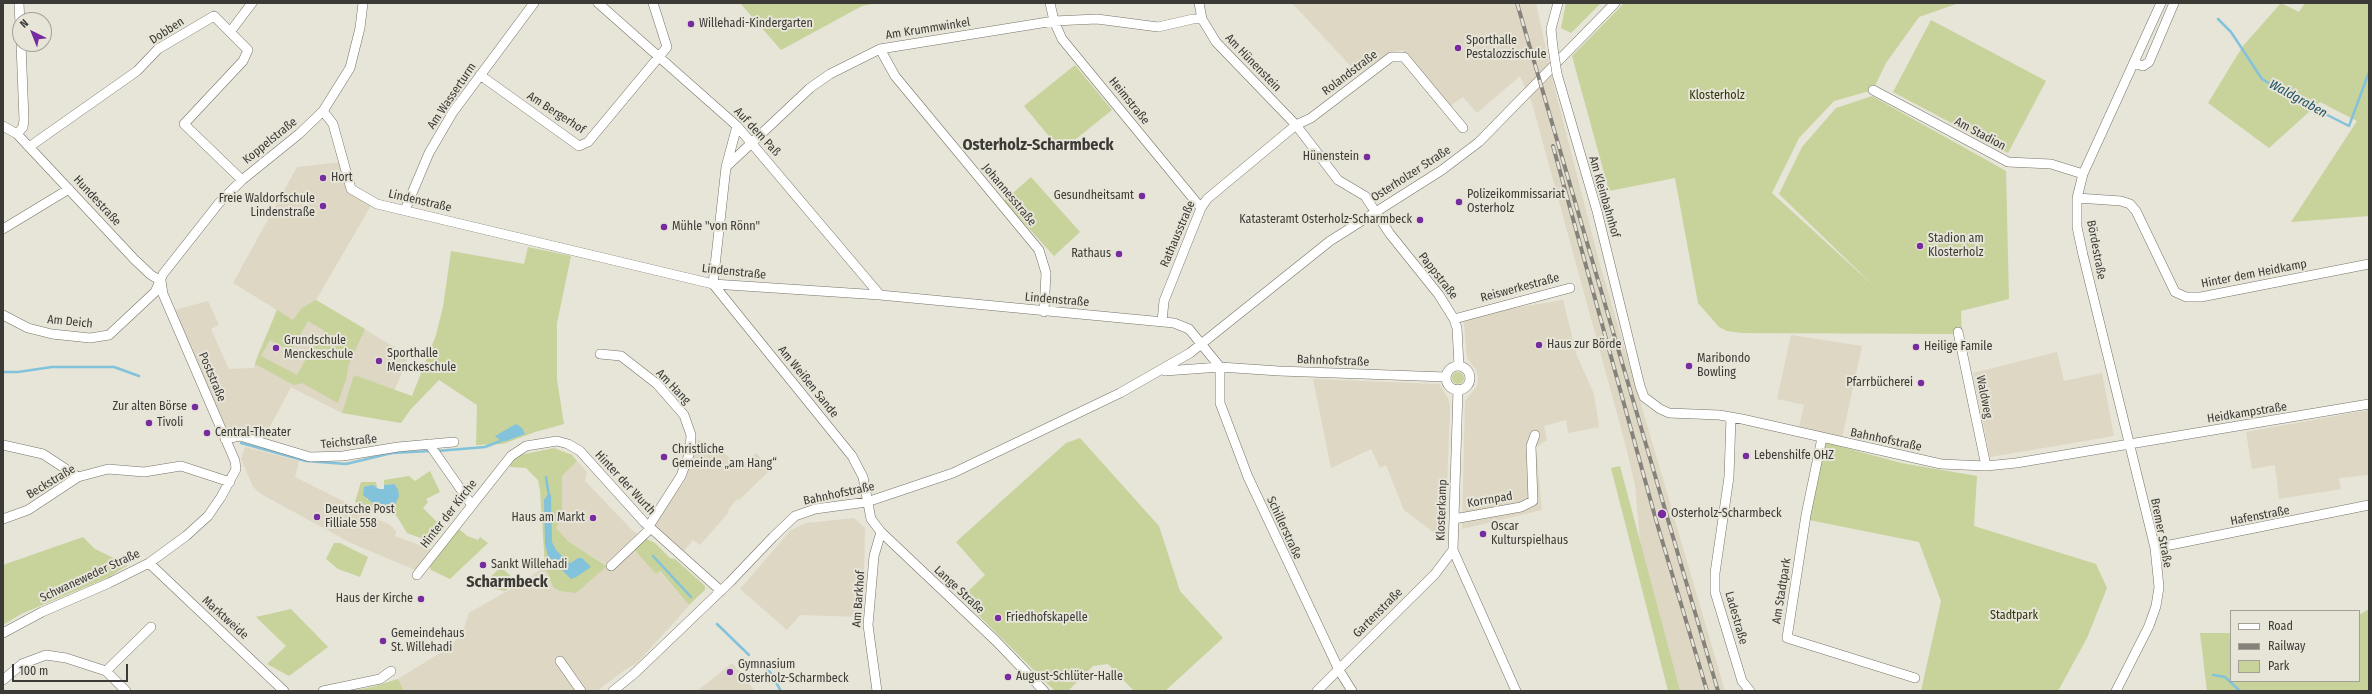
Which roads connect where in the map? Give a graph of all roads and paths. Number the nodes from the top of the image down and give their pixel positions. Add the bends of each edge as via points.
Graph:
1 (252, 3) edge
2 (363, 3) edge
3 (534, 3) edge
4 (598, 3) edge
5 (653, 3) edge
6 (1050, 3) edge
7 (1199, 3) edge
8 (1558, 3) edge
9 (1615, 3) edge
10 (2161, 3) edge
11 (2174, 3) edge
12 (1202, 19) junction
13 (1054, 20) junction
14 (230, 32) junction
15 (880, 49) junction
16 (21, 52) edge
17 (660, 57) junction
18 (2134, 63) junction
19 (480, 75) junction
20 (1873, 90) dead end
21 (323, 111) junction
22 (1296, 125) junction
23 (3, 126) edge
24 (737, 126) junction
25 (1463, 128) dead end
26 (17, 134) junction
27 (753, 143) junction
28 (29, 147) junction
29 (726, 167) junction
30 (2084, 174) junction
31 (242, 180) junction
32 (70, 189) junction
33 (2077, 198) junction
34 (1201, 208) junction
35 (405, 210) junction
36 (1376, 210) junction
37 (3, 229) edge
38 (2369, 264) edge
39 (161, 281) junction
40 (713, 284) junction
41 (1570, 288) dead end
42 (880, 295) junction
43 (1044, 312) junction
44 (3, 315) edge
45 (1454, 319) junction
46 (1162, 322) junction
47 (1958, 332) dead end
48 (1202, 344) junction
49 (600, 354) dead end
50 (1459, 366) junction
51 (1220, 367) junction
52 (1161, 371) junction
53 (1446, 377) junction
54 (1458, 390) junction
55 (1644, 397) joint
56 (2369, 404) edge
57 (1731, 417) junction
58 (1535, 435) dead end
59 (1822, 438) junction
60 (226, 439) junction
61 (454, 442) dead end
62 (2129, 443) junction
63 (3, 445) edge
64 (433, 449) junction
65 (1986, 466) junction
66 (502, 468) joint
67 (78, 477) junction
68 (230, 482) junction
69 (867, 502) junction
70 (471, 504) junction
71 (2369, 505) edge
72 (3, 519) edge
73 (1454, 519) junction
74 (650, 527) junction
75 (881, 532) junction
76 (2155, 548) junction
77 (1453, 550) junction
78 (149, 563) junction
79 (611, 566) dead end
80 (417, 575) dead end
81 (721, 591) junction
82 (151, 627) dead end
83 (3, 633) edge
84 (560, 661) dead end
85 (106, 670) junction
86 (1339, 670) junction
87 (391, 671) dead end
88 (1915, 678) dead end
89 (3, 680) edge
90 (1742, 680) junction
91 (126, 691) edge
92 (284, 691) edge
93 (323, 691) edge
94 (580, 691) edge
95 (613, 691) edge
96 (877, 691) edge
97 (1044, 691) edge
98 (1317, 691) edge
99 (1352, 691) edge
100 (1516, 691) edge
101 (1740, 691) edge
102 (1750, 691) edge
103 (2116, 691) edge

1 - 14 street
2 - 21 street, Koppelstraße via 350,68
3 - 19 street, Am Wasserturm
4 - 17 street, Auf dem Paß
5 - 17 street via 667,47
6 - 13 street, Heimstraße
7 - 12 street
8 - 55 street, Am Kleinbahnhof, bridge via 1551,29 1557,74 1597,212
9 - 36 street, Osterholzer Straße via 1479,142 1442,170
10 - 18 street, Bördestraße
11 - 18 street via 2149,62 2143,66
12 - 13 street via 1158,27 1097,19
12 - 22 street, Am Hünenstein via 1216,42
13 - 15 street, Am Krummwinkel
13 - 34 street, Heimstraße via 1062,40
14 - 28 street, Dobben via 214,16 158,49 137,71
14 - 31 street, Dobben via 248,50 243,62 184,124
15 - 27 street, Am Krummwinkel via 830,74 810,88
15 - 43 street, Johannesstraße via 895,76 1038,250 1046,273
16 - 26 street via 24,120 23,127
17 - 19 street, Am Bergerhof via 588,142 579,146
17 - 24 street, Auf dem Paß
18 - 30 street, Bördestraße
19 - 35 street, Am Wasserturm via 429,153
20 - 30 street, Am Stadion via 2008,162 2051,164
21 - 31 street, Koppelstraße
21 - 35 street, Lindenstraße via 333,124 351,189 377,204
22 - 25 street, Rolandstraße via 1311,118 1391,57 1404,57
22 - 34 street, Rathausstraße via 1215,191
22 - 36 street, Am Hünenstein via 1338,180 1365,196
23 - 26 street, Hundestraße
24 - 27 street, Auf dem Paß
24 - 29 street
26 - 28 street, Hundestraße
27 - 29 street, Am Krummwinkel
27 - 42 street, Auf dem Paß
28 - 32 street, Hundestraße
29 - 40 street
30 - 33 street, Bördestraße
31 - 39 street, Koppelstraße via 219,203 163,274
32 - 37 street
32 - 39 street, Hundestraße via 135,260
33 - 38 street, Hinter dem Heidkamp via 2130,204 2136,211 2175,292 2186,297 2200,298
33 - 62 street, Bördestraße via 2077,227
34 - 46 street, Rathausstraße via 1164,301
35 - 40 street, Lindenstraße
36 - 45 street, Pappstraße via 1390,234 1439,295
36 - 48 street, Osterholzer Straße via 1330,241
39 - 44 street, Am Deich via 156,292 109,335 90,338 52,334 28,328
39 - 60 street, Poststraße via 169,310
40 - 42 street, Lindenstraße
40 - 69 street, Am Weißen Sande via 852,456 863,477
41 - 45 street, Reiswerkestraße
42 - 43 street, Lindenstraße
43 - 46 street, Lindenstraße
45 - 50 street, Pappstraße via 1459,337
46 - 48 street, Lindenstraße via 1184,325
47 - 65 street, Waldweg
48 - 51 street
48 - 52 street, Bahnhofstraße
49 - 74 street, Am Hang via 621,356 657,384 684,415 691,435 690,452 682,476
50 - 53 street via 1451,368
50 - 54 street via 1467,371 1470,378 1467,385
51 - 52 street, Bahnhofstraße
51 - 53 street, Bahnhofstraße
51 - 86 street, Schillerstraße via 1220,403 1248,478
52 - 69 street, Bahnhofstraße via 953,473
53 - 54 street via 1449,386
54 - 73 street, Klosterkamp
55 - 57 street, Bahnhofstraße via 1651,405 1669,413
56 - 62 street, Heidkampstraße
57 - 59 street, Bahnhofstraße
57 - 90 street, Ladestraße via 1728,477 1715,573 1715,592
58 - 73 street, Korrnpad via 1531,446 1533,501 1521,507
59 - 65 street, Bahnhofstraße via 1941,464
59 - 88 street, Am Stadtpark via 1806,515 1787,638
60 - 64 street, Teichstraße via 240,436 310,457
60 - 68 street, Poststraße via 236,469
61 - 64 street, Teichstraße
62 - 65 street, Bahnhofstraße via 2024,462
62 - 76 street, Bremer Straße
63 - 67 street via 44,454
64 - 70 street
66 - 70 street, Hinter der Kirche
66 - 74 street, Hinter der Wurth via 510,456 526,446 557,441 568,444 580,451
67 - 68 street, Beckstraße via 108,469 144,472 181,466
67 - 72 street, Beckstraße via 28,510
68 - 78 street, Schwaneweder Straße via 208,516
69 - 75 street, Lange Straße via 871,519
69 - 81 street, Bahnhofstraße via 814,510 795,516
70 - 80 street, Hinter der Kirche
71 - 76 street, Hafenstraße
73 - 77 street, Klosterkamp
74 - 79 street, Am Hang
74 - 81 street, Hinter der Wurth
75 - 96 street, Am Barkhof via 874,556 868,625
75 - 97 street, Lange Straße via 996,641
76 - 103 street, Bremer Straße via 2159,587 2156,606 2149,626
77 - 86 street, Gartenstraße via 1435,574
77 - 100 street, Klosterkamp
78 - 83 street, Schwaneweder Straße via 42,612
78 - 92 street, Marktweide
81 - 95 street, Bahnhofstraße
82 - 85 street
84 - 94 street
85 - 89 street via 46,655 22,664
85 - 91 street
86 - 98 street, Gartenstraße
86 - 99 street, Schillerstraße
87 - 93 street via 380,679
90 - 101 street, Ladestraße
90 - 102 street, Ladestraße

